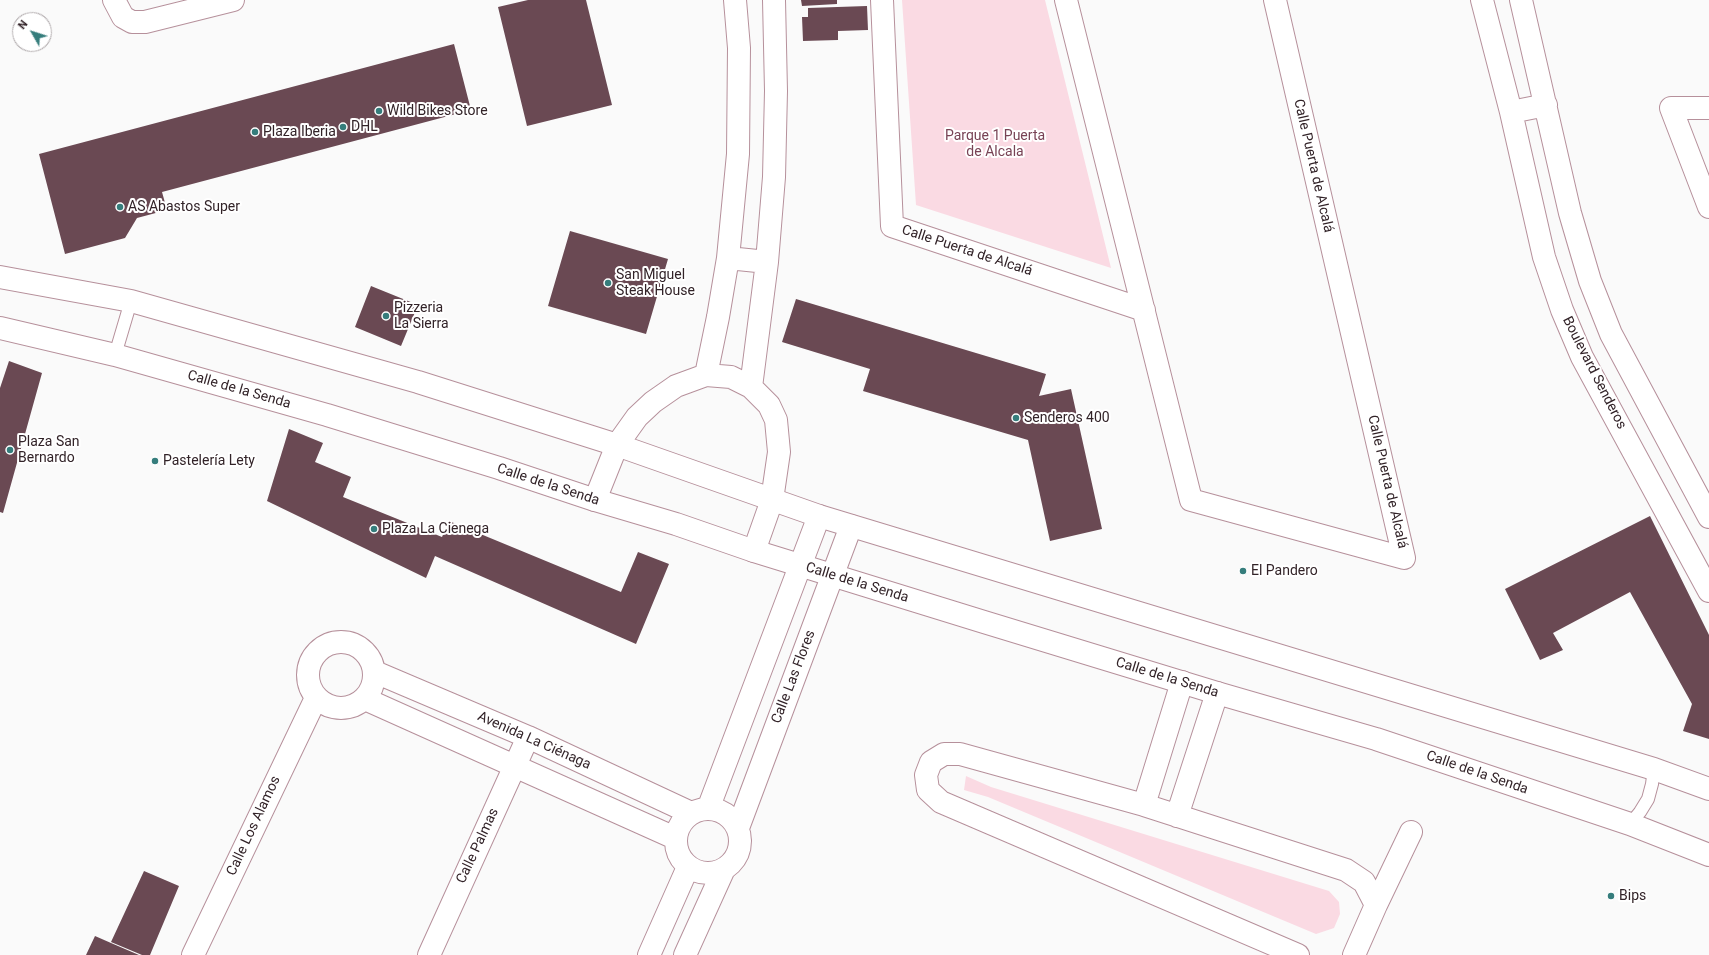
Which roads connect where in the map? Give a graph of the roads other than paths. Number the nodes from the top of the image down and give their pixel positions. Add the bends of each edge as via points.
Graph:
1 (114, 0) edge
2 (234, 0) edge
3 (735, 0) edge
4 (774, 0) edge
5 (882, 0) edge
6 (1066, 0) edge
7 (1275, 0) edge
8 (1482, 0) edge
9 (1521, 0) edge
10 (1546, 105) junction
11 (1709, 108) edge
12 (1511, 112) junction
13 (1709, 207) edge
14 (728, 258) junction
15 (767, 262) junction
16 (0, 277) edge
17 (131, 301) junction
18 (1144, 310) junction
19 (0, 328) edge
20 (115, 355) junction
21 (706, 375) junction
22 (751, 387) junction
23 (617, 445) junction
24 (595, 500) junction
25 (772, 500) junction
26 (819, 516) junction
27 (1709, 517) edge
28 (851, 526) junction
29 (754, 551) junction
30 (800, 565) junction
31 (832, 575) junction
32 (1706, 579) edge
33 (375, 672) junction
34 (1182, 682) junction
35 (1217, 693) junction
36 (316, 698) junction
37 (365, 699) junction
38 (528, 737) junction
39 (514, 767) junction
40 (1654, 769) junction
41 (1709, 788) edge
42 (1144, 805) junction
43 (700, 811) junction
44 (1177, 816) junction
45 (1630, 824) junction
46 (738, 828) junction
47 (1411, 832) dead end
48 (675, 838) junction
49 (1709, 855) edge
50 (688, 867) junction
51 (724, 870) junction
52 (1376, 905) junction
53 (193, 955) edge
54 (429, 955) edge
55 (649, 955) edge
56 (685, 955) edge
57 (1298, 955) edge
58 (1354, 955) edge

1 - 2 street via 123,17 132,22 145,22
3 - 14 street via 739,48 738,154
4 - 15 street via 774,176
5 - 18 street, Calle Puerta de Alcalá via 892,226
6 - 18 street, Calle Puerta de Alcalá
7 - 18 street, Calle Puerta de Alcalá via 1404,558 1191,500
8 - 12 street, Boulevard Senderos
9 - 10 street
10 - 12 street
10 - 27 street via 1570,213 1590,281 1612,334
11 - 13 street via 1671,108
12 - 32 street, Boulevard Senderos via 1544,257 1562,310 1582,357
14 - 15 street
14 - 21 street
15 - 22 street
16 - 17 street
17 - 20 lane
17 - 23 street via 418,382
19 - 20 street, Calle de la Senda
20 - 24 street, Calle de la Senda via 327,415
21 - 22 street via 731,377
21 - 23 street via 676,386 653,402 637,417
22 - 25 street via 769,405 776,420 779,452
23 - 24 street
23 - 25 street
24 - 29 street, Calle de la Senda
25 - 26 street
25 - 29 street
26 - 28 street
26 - 30 street
28 - 31 street, Calle Las Flores
28 - 40 street
29 - 30 street, Calle de la Senda
30 - 31 street, Calle de la Senda
30 - 43 street
31 - 34 street, Calle de la Senda
31 - 46 street, Calle Las Flores
33 - 36 street via 371,660 358,647 340,642 328,645 310,662 310,687
33 - 37 street via 372,686
33 - 38 street, Avenida La Ciénaga
34 - 35 street, Calle de la Senda
34 - 42 street
35 - 44 street
35 - 45 street, Calle de la Senda via 1376,739
36 - 37 street via 327,706 340,709 354,707
36 - 53 street, Calle Los Alamos
37 - 39 street
38 - 39 street, Calle Palmas
38 - 43 street, Avenida La Ciénaga
39 - 48 street
39 - 54 street, Calle Palmas
40 - 41 street
40 - 45 lane via 1648,799
42 - 44 street
42 - 57 street via 960,754 944,754 931,762 926,775 928,790 941,802
43 - 46 street via 720,811
43 - 48 street via 683,820
44 - 52 street via 1346,870 1364,882
45 - 49 street, Calle de la Senda
46 - 51 street via 740,847 737,856
47 - 52 street
48 - 50 street via 680,859
50 - 51 street via 706,874
50 - 55 street
51 - 56 street
52 - 58 street

